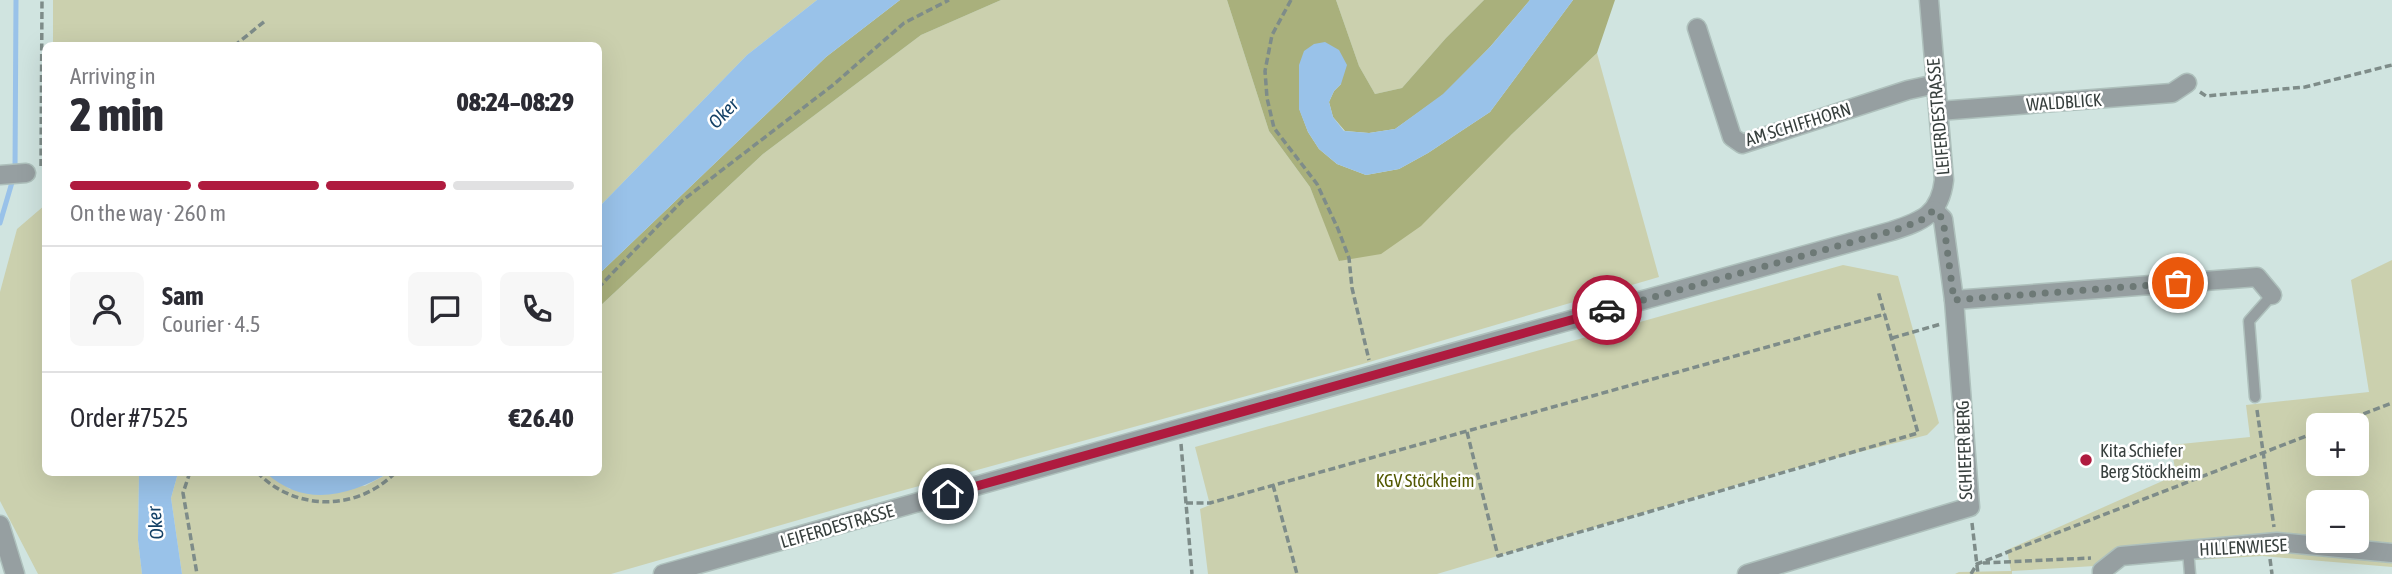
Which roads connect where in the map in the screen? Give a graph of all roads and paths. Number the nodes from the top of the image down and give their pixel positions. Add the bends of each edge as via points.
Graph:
1 (43, 0) edge
2 (949, 0) edge
3 (1292, 0) edge
4 (1929, 0) edge
5 (265, 21) dead end
6 (1697, 28) dead end
7 (239, 42) edge
8 (2392, 65) edge
9 (2187, 83) joint
10 (1936, 84) junction
11 (1939, 111) junction
12 (34, 172) joint
13 (3, 175) edge
14 (1934, 210) junction
15 (602, 284) edge
16 (1878, 291) dead end
17 (2273, 295) joint
18 (1954, 300) junction
19 (1885, 314) junction
20 (1956, 319) junction
21 (1892, 338) junction
22 (1372, 376) junction
23 (2255, 397) joint
24 (2392, 403) edge
25 (2366, 413) edge
26 (1178, 429) junction
27 (1467, 432) junction
28 (2306, 436) edge
29 (2262, 453) junction
30 (189, 476) edge
31 (262, 476) edge
32 (392, 476) edge
33 (1273, 485) junction
34 (1186, 503) junction
35 (1970, 507) junction
36 (0, 525) edge
37 (2277, 542) junction
38 (2188, 550) junction
39 (2392, 553) edge
40 (2121, 556) junction
41 (1977, 564) junction
42 (15, 574) edge
43 (197, 574) edge
44 (663, 574) edge
45 (1192, 574) edge
46 (1297, 574) edge
47 (1747, 574) edge
48 (1971, 574) edge
49 (1978, 574) edge
50 (2102, 574) edge
51 (2190, 574) edge

1 - 12 path
2 - 15 path via 904,23 834,85 682,201
3 - 22 path via 1272,34 1265,71 1267,98 1274,128 1317,184 1349,258
4 - 10 street, LEIFERDESTRASSE
5 - 7 path
6 - 10 street, AM SCHIFFHORN via 1731,138 1742,144
8 - 9 path via 2305,87 2256,93 2206,96
9 - 11 street, WALDBLICK via 2172,93
10 - 11 street, LEIFERDESTRASSE
11 - 14 street, LEIFERDESTRASSE via 1944,180
12 - 13 street
14 - 18 street, SCHIEFER BERG via 1943,219
14 - 22 street, LEIFERDESTRASSE via 1920,221 1892,231
16 - 19 path
17 - 18 street via 2257,277
17 - 23 lane via 2249,321
18 - 20 street, SCHIEFER BERG
19 - 21 path
19 - 27 path
20 - 21 path
20 - 35 street, SCHIEFER BERG
21 - 27 path via 1918,433 1498,556
22 - 26 street, LEIFERDESTRASSE
23 - 29 path
24 - 25 path
26 - 34 path
26 - 44 street, LEIFERDESTRASSE
27 - 33 path
28 - 29 path
29 - 37 path
29 - 41 path
30 - 43 path via 183,493
31 - 32 path via 285,495 330,502 352,499
33 - 34 path via 1210,503
33 - 46 path
34 - 45 path
35 - 41 path
35 - 47 street, SCHIEFER BERG
36 - 42 street
37 - 38 street, HILLENWIESE
37 - 39 street, HILLENWIESE
38 - 40 street, HILLENWIESE
38 - 51 lane
40 - 41 path
40 - 50 street
41 - 48 path
41 - 49 path

